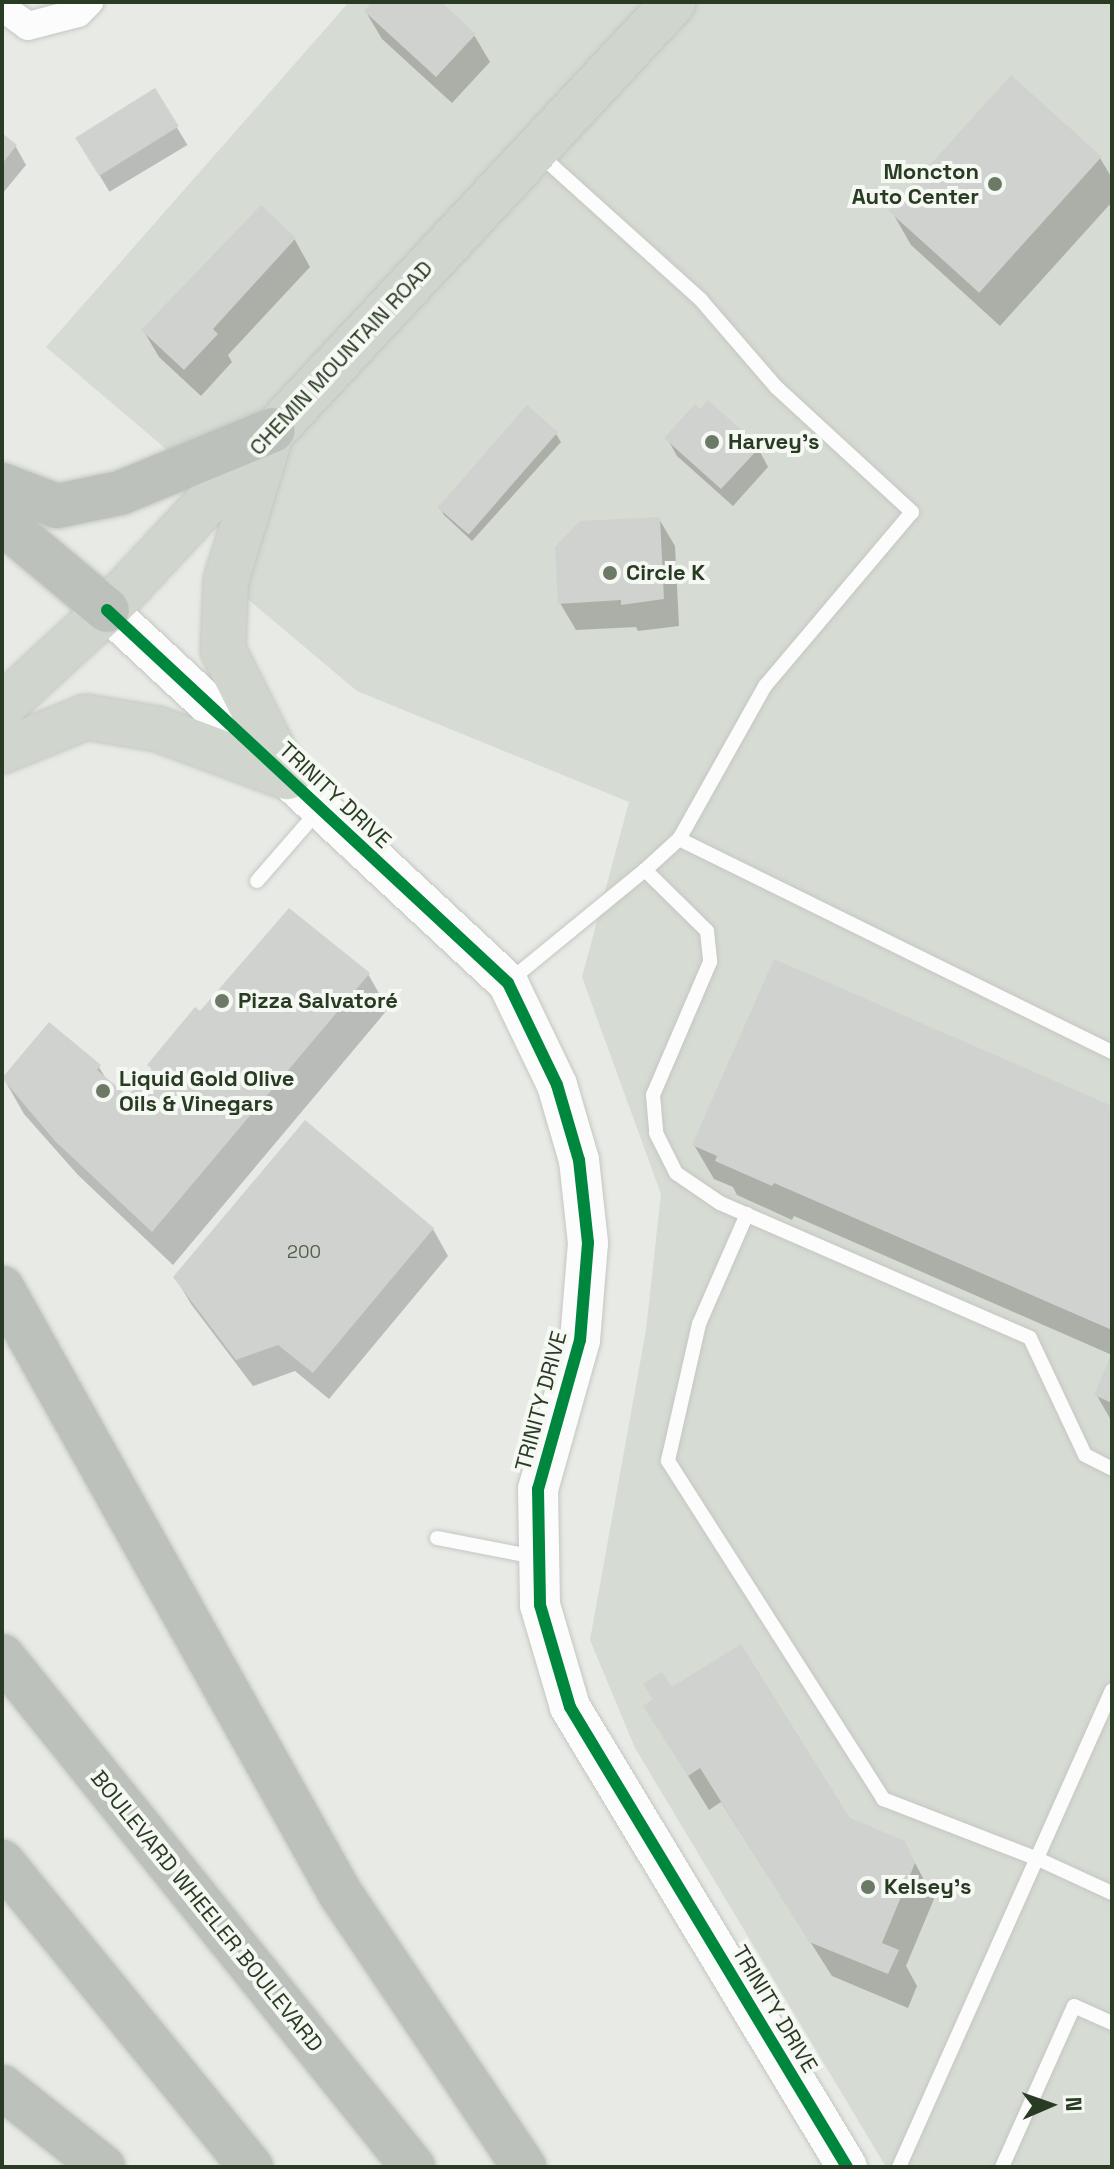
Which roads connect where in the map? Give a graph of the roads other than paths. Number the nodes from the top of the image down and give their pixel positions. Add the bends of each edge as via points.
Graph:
1 (89, 2) edge
2 (674, 2) edge
3 (2, 7) edge
4 (535, 150) junction
5 (273, 430) junction
6 (2, 485) edge
7 (2, 522) edge
8 (107, 610) junction
9 (2, 707) edge
10 (2, 751) edge
11 (287, 777) junction
12 (320, 808) junction
13 (679, 839) junction
14 (645, 870) junction
15 (257, 881) dead end
16 (508, 983) junction
17 (1112, 1052) edge
18 (747, 1214) junction
19 (2, 1288) edge
20 (1112, 1469) edge
21 (437, 1538) dead end
22 (539, 1558) junction
23 (2, 1656) edge
24 (1112, 1690) edge
25 (1038, 1859) junction
26 (2, 1862) edge
27 (1112, 1893) edge
28 (1112, 2023) edge
29 (2, 2087) edge
30 (103, 2167) edge
31 (251, 2167) edge
32 (413, 2167) edge
33 (524, 2167) edge
34 (847, 2167) edge
35 (899, 2167) edge
36 (1002, 2167) edge

1 - 3 street via 78,13 28,26
2 - 4 main road, CHEMIN MOUNTAIN ROAD
4 - 5 main road, CHEMIN MOUNTAIN ROAD
4 - 13 lane via 701,300 776,387 912,512 765,686
5 - 6 highway via 120,493 57,506
5 - 8 main road, CHEMIN MOUNTAIN ROAD
5 - 11 main road via 226,581 223,650
7 - 8 highway
8 - 9 main road, CHEMIN MOUNTAIN ROAD
8 - 11 street, TRINITY DRIVE
10 - 11 main road via 86,717 158,729
11 - 12 street, TRINITY DRIVE
12 - 15 lane
12 - 16 street, TRINITY DRIVE
13 - 14 lane
13 - 17 lane
14 - 16 lane
14 - 18 lane via 707,931 710,962 653,1095 656,1133 676,1173
16 - 22 street, TRINITY DRIVE via 557,1085 579,1160 588,1243 580,1340 538,1489
18 - 20 lane via 1030,1338 1085,1455
18 - 25 lane via 699,1324 668,1461 883,1799
19 - 33 highway via 340,1893
21 - 22 lane
22 - 34 street, TRINITY DRIVE via 540,1605 570,1707
23 - 32 highway, BOULEVARD WHEELER BOULEVARD
24 - 25 lane
25 - 27 lane
25 - 35 lane
26 - 31 highway
28 - 36 lane via 1074,2006
29 - 30 highway

